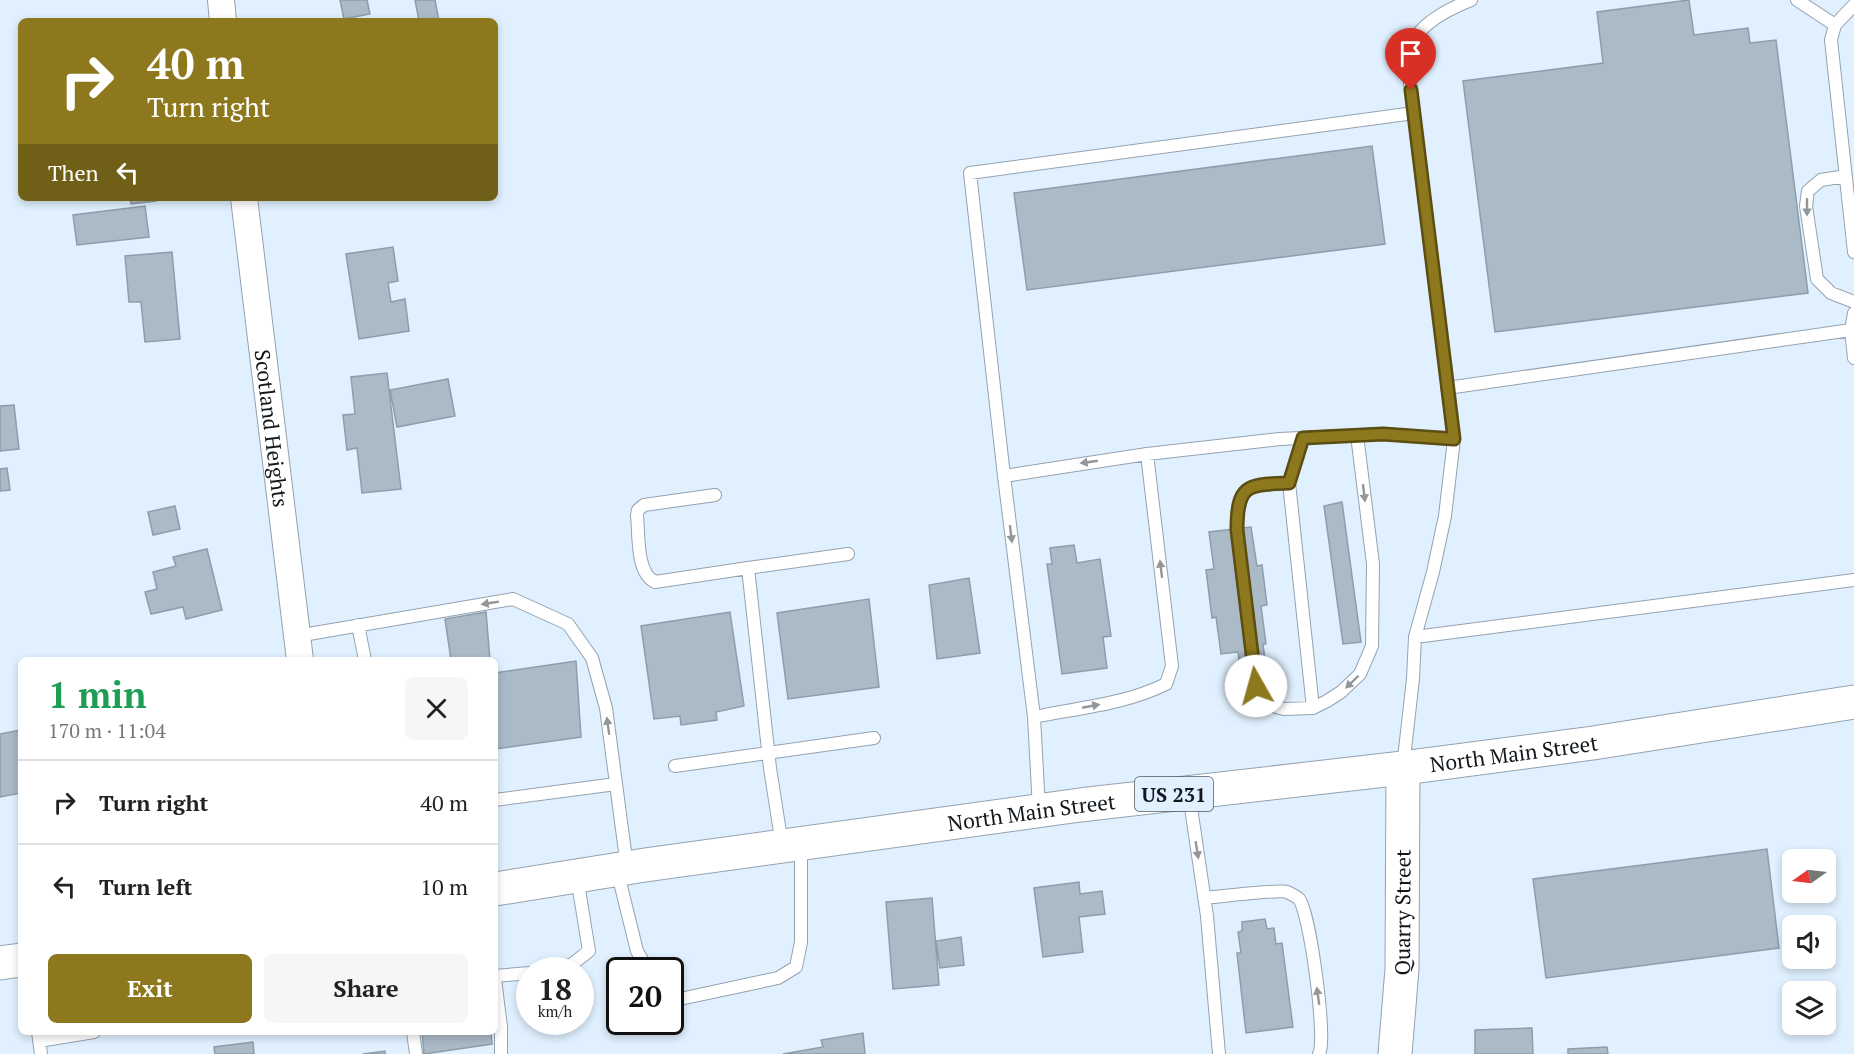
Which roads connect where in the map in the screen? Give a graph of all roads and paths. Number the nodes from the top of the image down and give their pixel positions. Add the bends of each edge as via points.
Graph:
1 (221, 0) edge
2 (1471, 0) edge
3 (1797, 0) edge
4 (1854, 5) edge
5 (223, 18) edge
6 (1835, 25) junction
7 (1414, 113) junction
8 (1846, 176) junction
9 (244, 201) edge
10 (1854, 252) edge
11 (1854, 302) edge
12 (1854, 313) edge
13 (1851, 330) junction
14 (1854, 358) edge
15 (1447, 388) junction
16 (1357, 435) junction
17 (1303, 438) junction
18 (1454, 439) junction
19 (1147, 454) junction
20 (1004, 476) junction
21 (1289, 483) junction
22 (715, 495) dead end
23 (848, 554) dead end
24 (748, 568) junction
25 (1854, 580) edge
26 (357, 625) junction
27 (1414, 637) junction
28 (298, 648) edge
29 (363, 657) edge
30 (1854, 702) edge
31 (1312, 708) junction
32 (1034, 717) junction
33 (874, 738) dead end
34 (769, 754) junction
35 (675, 766) dead end
36 (1403, 768) junction
37 (616, 784) junction
38 (1188, 793) junction
39 (498, 800) edge
40 (1039, 811) junction
41 (791, 845) junction
42 (622, 868) junction
43 (577, 875) junction
44 (498, 888) edge
45 (1204, 898) junction
46 (582, 957) edge
47 (640, 957) edge
48 (18, 960) edge
49 (0, 963) edge
50 (516, 975) edge
51 (498, 977) edge
52 (684, 998) edge
53 (498, 1002) edge
54 (413, 1035) edge
55 (39, 1036) edge
56 (41, 1054) edge
57 (416, 1054) edge
58 (501, 1054) edge
59 (1219, 1054) edge
60 (1319, 1054) edge
61 (1395, 1054) edge

1 - 5 street
2 - 7 lane via 1445,10 1412,44 1408,66
3 - 6 lane
4 - 6 lane
6 - 8 lane via 1831,40
7 - 15 lane
7 - 20 lane via 970,173
8 - 10 lane
8 -> 11 lane via 1821,180 1808,191 1806,206 1817,279 1832,293
9 - 28 street, Scotland Heights
12 - 13 lane
13 - 14 lane
13 - 15 lane
15 - 18 lane
16 - 17 lane
16 - 18 lane
16 -> 31 lane via 1373,564 1372,646 1360,674 1341,692
17 - 19 lane
17 - 21 lane
18 - 27 lane via 1445,516
19 -> 20 lane
32 -> 19 lane via 1126,699 1166,684 1173,666
20 -> 32 lane
21 - 31 lane
21 - 31 lane via 1254,485 1244,493 1237,509 1237,530 1256,686 1266,704 1284,710
22 - 24 lane via 644,505 638,510 643,569 648,579 655,582
23 - 24 lane
24 - 34 lane
25 - 27 lane
26 - 28 lane
26 - 29 lane
37 -> 26 lane via 606,708 592,658 568,624 513,600
27 - 36 lane
30 - 36 main road, North Main Street / US 231
32 - 40 lane
33 - 34 lane
34 - 35 lane
34 - 41 lane
36 - 38 main road, North Main Street / US 231
36 - 61 main road, Quarry Street via 1402,969
37 - 39 lane
37 - 42 lane
38 - 40 main road, North Main Street / US 231
38 -> 45 lane
40 - 41 main road, North Main Street / US 231
41 - 42 main road, North Main Street / US 231
41 - 52 lane via 801,942 796,968 778,978
42 - 43 main road, North Main Street / US 231
42 - 47 lane
43 - 44 main road, North Main Street / US 231
43 - 46 lane via 589,951
45 - 59 lane
60 -> 45 lane via 1322,1019 1308,924 1299,899 1286,891
48 - 49 main road
50 - 51 lane
53 - 58 lane
54 - 57 lane
55 - 56 lane

